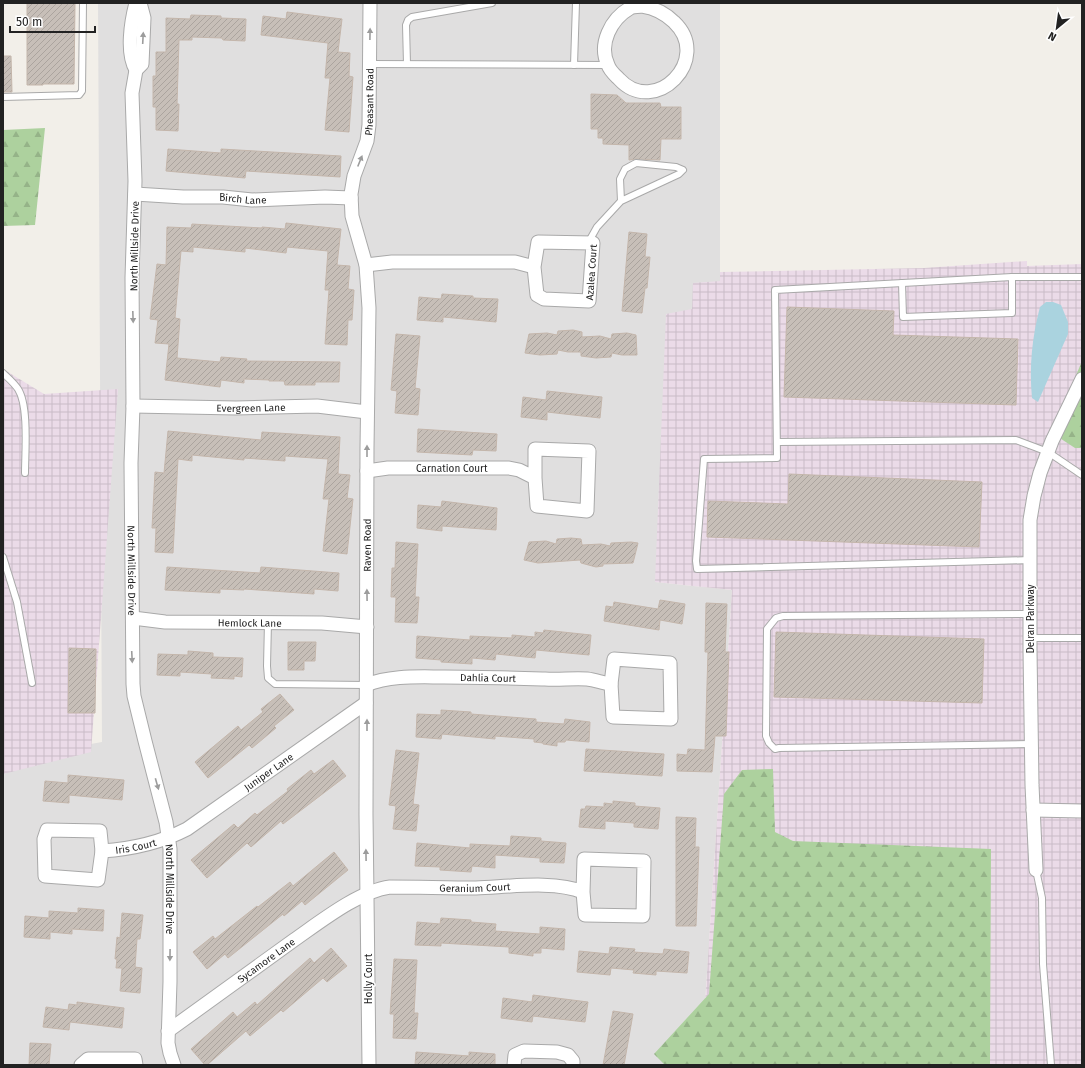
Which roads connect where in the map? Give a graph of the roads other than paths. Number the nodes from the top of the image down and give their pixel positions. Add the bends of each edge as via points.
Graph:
1 (83, 3) edge
2 (136, 3) edge
3 (140, 3) edge
4 (370, 3) edge
5 (491, 3) edge
6 (576, 3) edge
7 (633, 5) edge
8 (659, 8) edge
9 (369, 64) junction
10 (407, 64) junction
11 (574, 65) junction
12 (608, 65) junction
13 (136, 70) junction
14 (3, 97) edge
15 (135, 194) junction
16 (351, 198) junction
17 (622, 201) junction
18 (588, 243) junction
19 (366, 265) junction
20 (534, 267) junction
21 (1012, 277) junction
22 (1082, 277) edge
23 (902, 283) junction
24 (3, 373) edge
25 (1082, 379) edge
26 (133, 406) junction
27 (367, 412) junction
28 (778, 442) junction
29 (1048, 452) junction
30 (367, 471) junction
31 (25, 473) dead end
32 (1082, 475) edge
33 (535, 478) junction
34 (3, 556) edge
35 (1030, 560) junction
36 (1030, 614) junction
37 (133, 618) junction
38 (268, 622) junction
39 (367, 627) junction
40 (1030, 638) junction
41 (1082, 638) edge
42 (32, 683) dead end
43 (611, 684) junction
44 (366, 685) junction
45 (366, 703) junction
46 (1031, 744) junction
47 (1033, 810) junction
48 (1082, 811) edge
49 (169, 837) junction
50 (102, 851) junction
51 (1036, 870) joint
52 (583, 892) junction
53 (367, 894) junction
54 (168, 1031) junction
55 (81, 1065) edge
56 (136, 1065) edge
57 (174, 1065) edge
58 (369, 1065) edge
59 (514, 1065) edge
60 (573, 1065) edge
61 (1051, 1065) edge

1 - 14 lane via 82,91 79,95
2 - 13 street, North Millside Drive via 132,17 131,51 132,63
13 -> 3 street, North Millside Drive via 142,64 144,18
9 -> 4 street, Pheasant Road
5 - 10 lane via 412,17 406,25
6 - 11 lane
7 - 8 street
7 - 12 street via 615,20 608,33 604,46
8 - 12 street via 681,30 686,42 684,66 676,79 663,89 643,92 622,82
9 - 10 lane
16 -> 9 street, Pheasant Road via 354,176 368,133
10 - 11 lane
11 - 12 lane
13 - 15 street, North Millside Drive via 132,93
15 - 16 street, Birch Lane via 252,200
15 -> 26 street, North Millside Drive via 132,278
16 - 19 street, Raven Road via 354,226
17 - 17 lane via 679,174 683,170 636,163 625,169 620,179
17 - 18 lane via 597,227
18 - 20 street, Azalea Court via 538,242
18 - 20 street, Azalea Court via 593,243 590,301 544,299 537,295
19 - 20 street via 392,262 515,262
19 - 27 street, Raven Road via 369,308
21 - 22 lane
21 - 23 lane
21 - 23 lane via 1012,313 903,317
23 - 28 lane via 775,290
24 - 31 lane via 19,390 23,402
25 - 29 street, Delran Parkway
26 - 27 street, Evergreen Lane via 317,406
26 - 37 street, North Millside Drive
30 -> 27 street, Raven Road
28 - 29 lane via 1016,440
28 - 35 lane via 777,458 704,459 697,569
29 - 32 lane
29 - 35 street, Delran Parkway via 1032,508
30 - 33 street, Carnation Court via 388,468 509,468
39 -> 30 street, Raven Road
33 - 33 street via 537,506 587,511 589,451 535,449
34 - 42 lane via 17,602
35 - 36 street, Delran Parkway
36 - 40 street, Delran Parkway
36 - 46 lane via 776,618 767,628 766,736 768,743 775,749
37 - 38 street, Hemlock Lane via 165,622
37 -> 49 street, North Millside Drive via 134,696
38 - 39 street, Hemlock Lane via 322,622
38 - 44 lane via 268,678 275,684
39 - 44 street, Raven Road
40 - 41 lane
40 - 46 street, Delran Parkway
43 - 43 street via 613,717 671,719 670,663 614,659
43 - 44 street, Dahlia Court via 580,679 431,677 386,679
44 - 45 street, Raven Road
45 - 49 street, Juniper Lane via 202,819
53 -> 45 street, Raven Road
46 - 47 street, Delran Parkway
47 - 48 street
47 - 51 street, Delran Parkway
49 - 50 street, Iris Court via 134,847
49 -> 54 street, North Millside Drive via 171,883
50 - 50 street via 98,880 45,876 44,839 47,830 100,831
51 - 61 lane via 1042,898 1043,964
52 - 52 street via 585,915 643,916 644,861 584,859
52 - 53 street, Geranium Court via 558,886 390,887
53 - 54 street, Sycamore Lane via 303,933
53 - 58 street, Holly Court
54 - 57 street, North Millside Drive
55 - 56 street via 88,1059 135,1059
59 - 60 street via 515,1055 524,1051 568,1055

